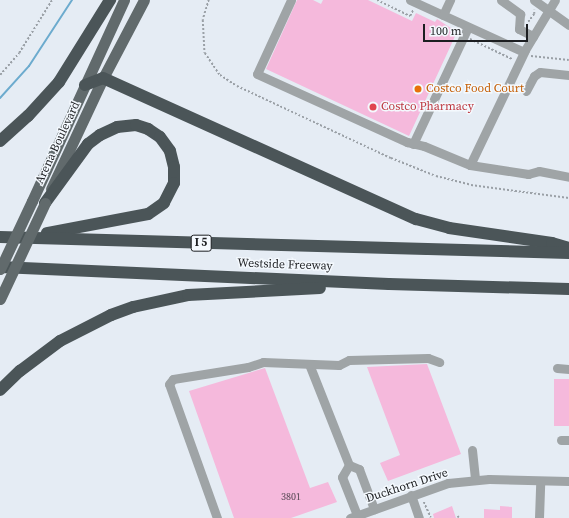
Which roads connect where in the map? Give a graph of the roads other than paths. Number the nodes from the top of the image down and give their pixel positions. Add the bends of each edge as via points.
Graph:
1 (110, 0) edge
2 (124, 0) edge
3 (144, 0) edge
4 (292, 0) edge
5 (410, 0) edge
6 (450, 0) edge
7 (500, 0) edge
8 (555, 0) edge
9 (532, 2) edge
10 (548, 10) junction
11 (443, 15) junction
12 (569, 25) edge
13 (468, 27) junction
14 (533, 36) junction
15 (528, 54) junction
16 (569, 75) edge
17 (103, 78) junction
18 (85, 85) junction
19 (526, 91) dead end
20 (0, 141) edge
21 (413, 144) junction
22 (470, 165) junction
23 (569, 177) edge
24 (45, 203) junction
25 (0, 237) edge
26 (22, 237) junction
27 (569, 248) edge
28 (569, 253) edge
29 (2, 268) edge
30 (390, 284) junction
31 (569, 289) edge
32 (0, 299) edge
33 (439, 362) dead end
34 (309, 364) junction
35 (557, 368) dead end
36 (569, 369) edge
37 (0, 390) edge
38 (472, 450) dead end
39 (349, 465) junction
40 (475, 480) junction
41 (540, 480) junction
42 (569, 482) edge
43 (411, 495) junction
44 (374, 509) junction
45 (353, 517) edge
46 (217, 518) edge
47 (419, 518) edge
48 (538, 518) edge

1 - 20 highway via 59,82 28,116
2 - 18 main road, Arena Boulevard
3 - 17 main road, Arena Boulevard
4 - 21 street via 257,74
5 - 11 street
6 - 11 street
7 - 14 street via 520,14 519,29
8 - 10 street
9 - 10 street
10 - 12 street
10 - 14 street
11 - 13 street
13 - 15 street
13 - 21 street
14 - 15 street
15 - 22 street via 519,62
16 - 19 street via 540,72 534,76
17 - 18 highway
17 - 24 main road, Arena Boulevard
17 - 27 highway via 416,219 449,228 552,243
18 - 29 main road, Arena Boulevard, bridge
21 - 22 street
22 - 23 street via 528,174 548,172 555,176
24 - 26 highway via 88,144 117,127 136,125 148,129 160,137 170,151 174,183 164,203 148,214
24 - 32 main road, Arena Boulevard, bridge
25 - 26 highway, Westside Freeway / I 5
26 - 28 highway, Westside Freeway / I 5
29 - 30 highway, Westside Freeway
30 - 31 highway, Westside Freeway
30 - 37 highway via 188,295 141,305 111,315 60,341 20,371
33 - 34 street via 428,358 349,360 339,365
34 - 39 street
34 - 46 street via 263,362 170,381
35 - 36 street
38 - 40 street
39 - 44 street via 359,469
39 - 45 street via 342,477
40 - 41 street, Duckhorn Drive
40 - 43 street, Duckhorn Drive via 448,483
41 - 42 street, Duckhorn Drive
41 - 48 street
43 - 44 street, Duckhorn Drive
43 - 47 street
44 - 45 street, Duckhorn Drive

